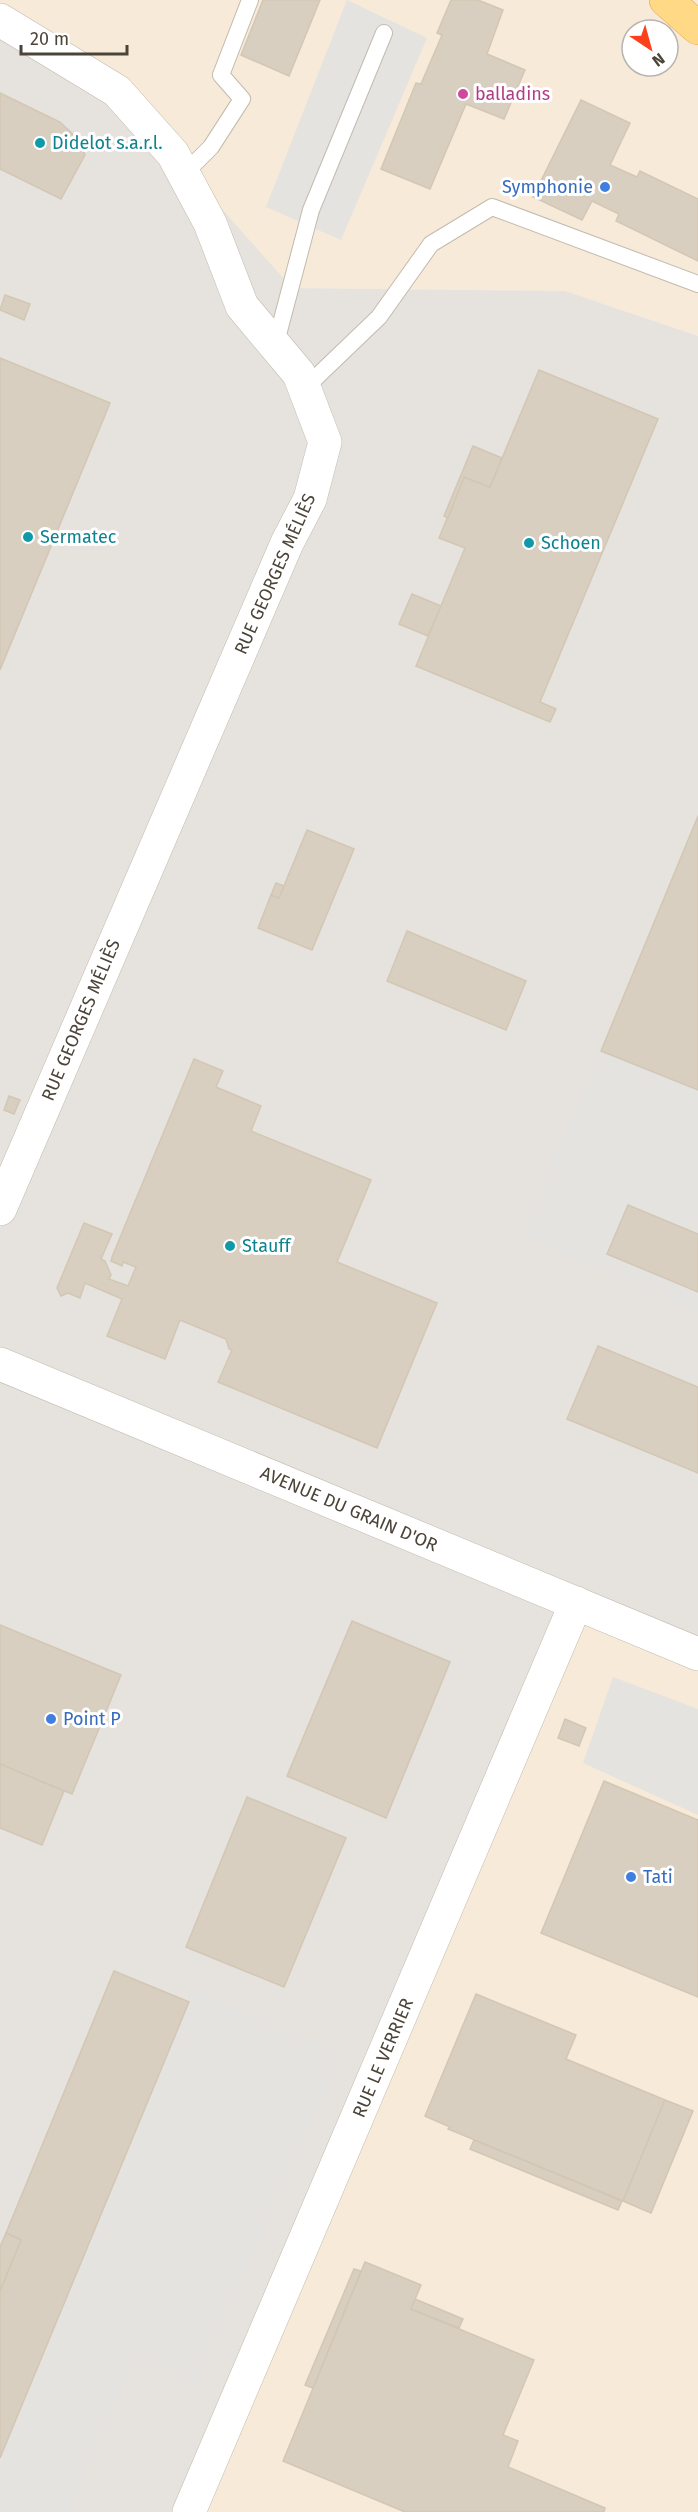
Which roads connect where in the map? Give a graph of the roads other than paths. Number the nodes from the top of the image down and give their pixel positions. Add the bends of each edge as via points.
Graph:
1 (250, 0) edge
2 (666, 0) edge
3 (0, 20) edge
4 (698, 28) edge
5 (384, 33) dead end
6 (184, 174) junction
7 (698, 284) edge
8 (275, 346) junction
9 (304, 389) junction
10 (0, 1209) edge
11 (0, 1364) edge
12 (576, 1604) junction
13 (698, 1654) edge
14 (189, 2512) edge

1 - 6 lane via 221,75 242,99 211,147
2 - 4 highway
3 - 6 street, RUE GEORGES MÉLIÈS via 117,91 173,154
5 - 8 lane via 311,210
6 - 8 street, RUE GEORGES MÉLIÈS via 210,223 242,306
7 - 9 lane via 492,207 430,244 379,317
8 - 9 street, RUE GEORGES MÉLIÈS via 298,374
9 - 10 street, RUE GEORGES MÉLIÈS via 325,442 310,499 282,554
11 - 12 street, AVENUE DU GRAIN D'OR
12 - 13 street, AVENUE DU GRAIN D'OR
12 - 14 street, RUE LE VERRIER

